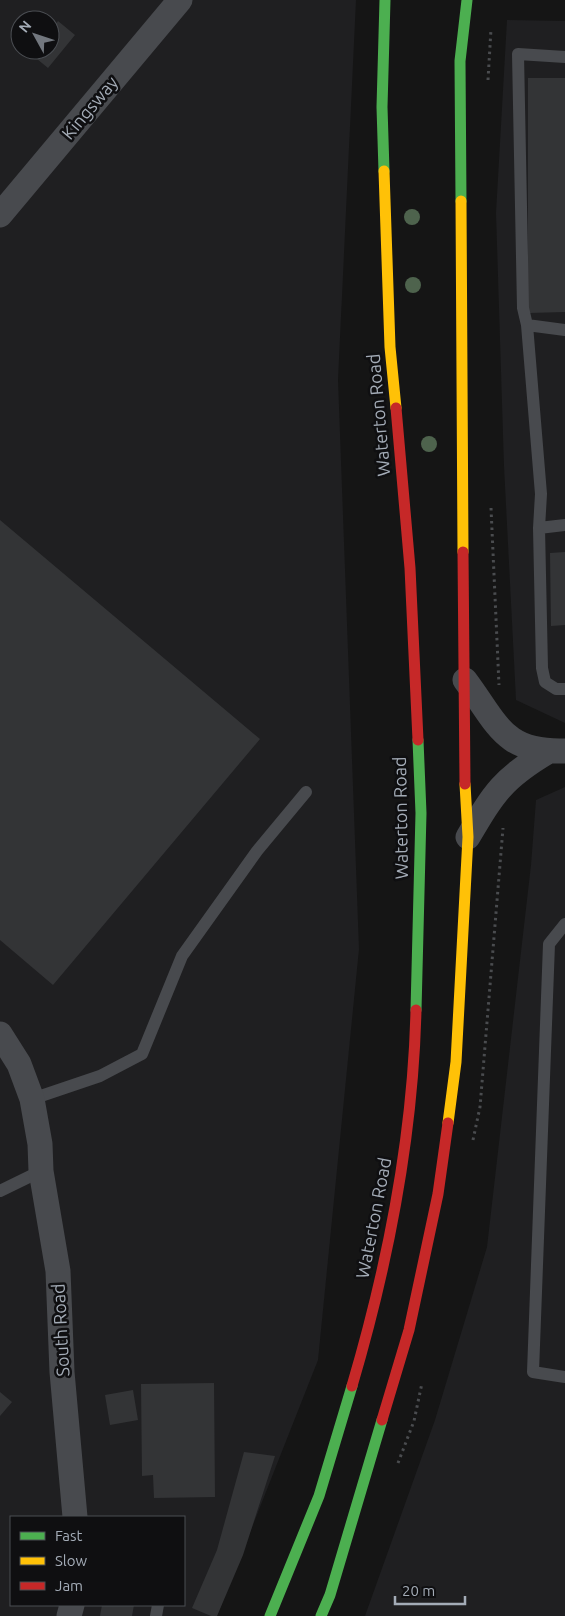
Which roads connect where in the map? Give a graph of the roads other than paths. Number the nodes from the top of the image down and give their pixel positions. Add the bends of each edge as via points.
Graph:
1 (180, 0) edge
2 (384, 0) edge
3 (467, 0) edge
4 (565, 57) edge
5 (0, 215) edge
6 (527, 325) junction
7 (565, 330) edge
8 (565, 525) edge
9 (539, 528) junction
10 (465, 680) junction
11 (565, 689) edge
12 (557, 751) edge
13 (306, 792) dead end
14 (468, 837) junction
15 (565, 924) edge
16 (0, 1034) edge
17 (32, 1099) junction
18 (41, 1171) junction
19 (0, 1191) edge
20 (565, 1377) edge
21 (75, 1516) edge
22 (270, 1616) edge
23 (321, 1616) edge

1 - 5 street, Kingsway
2 - 22 main road, Waterton Road via 382,107 390,347 410,568 421,813 416,1028 402,1178 370,1329 319,1496
3 - 10 main road via 460,62
4 - 6 lane via 518,54 523,308
6 - 7 lane
6 - 9 lane via 541,494
8 - 9 lane
9 - 11 lane via 542,668 546,682 556,689
10 - 12 street via 503,734 521,746
10 - 14 main road
12 - 14 street via 519,769 500,787
13 - 17 lane via 257,851 182,956 142,1054 100,1076
14 - 23 main road via 456,1062 438,1194 409,1330
15 - 20 lane via 549,944 533,1372
16 - 17 street, South Road via 19,1064
17 - 18 street, South Road
18 - 19 lane
18 - 21 street, South Road via 58,1271 62,1372

